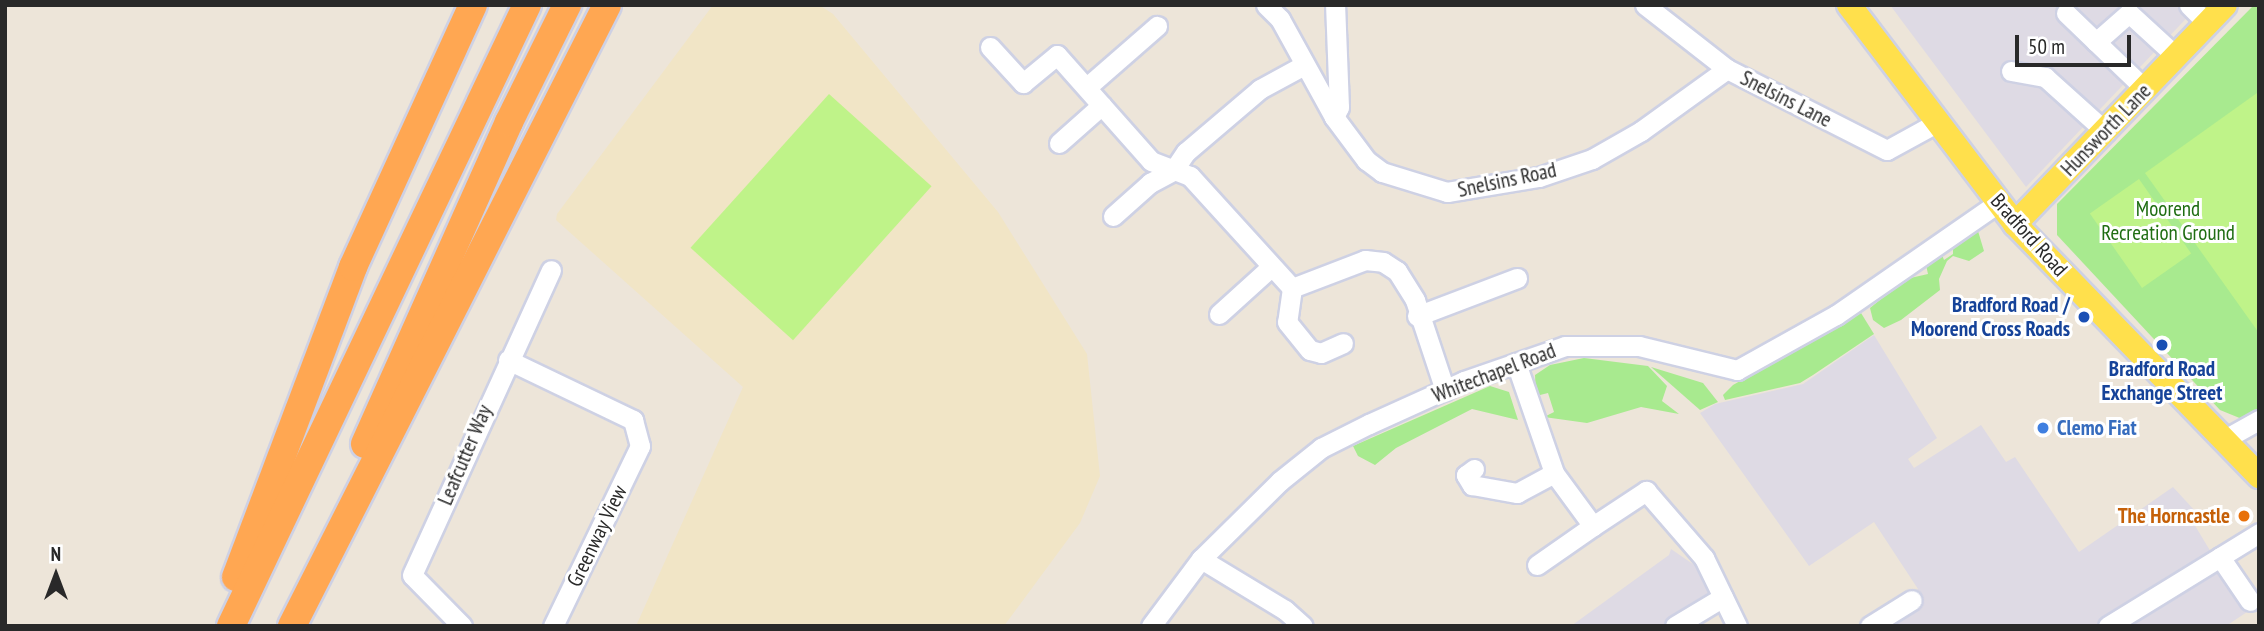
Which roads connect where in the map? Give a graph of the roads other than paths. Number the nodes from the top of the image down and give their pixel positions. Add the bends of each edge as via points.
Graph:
1 (474, 5) edge
2 (527, 5) edge
3 (567, 5) edge
4 (607, 5) edge
5 (615, 5) edge
6 (1266, 5) edge
7 (1335, 5) edge
8 (1645, 5) edge
9 (1849, 5) edge
10 (2189, 5) edge
11 (2225, 5) edge
12 (2066, 13) dead end
13 (2207, 23) junction
14 (1157, 26) dead end
15 (2096, 42) junction
16 (990, 47) dead end
17 (2176, 56) junction
18 (1304, 65) junction
19 (1727, 69) junction
20 (2011, 71) dead end
21 (575, 72) junction
22 (1087, 87) junction
23 (2145, 89) junction
24 (1102, 104) junction
25 (1334, 117) junction
26 (1938, 122) junction
27 (2106, 132) junction
28 (1059, 143) dead end
29 (1173, 171) junction
30 (1998, 203) junction
31 (1113, 216) dead end
32 (2015, 224) junction
33 (1271, 267) junction
34 (551, 270) dead end
35 (1517, 278) dead end
36 (1292, 288) junction
37 (1219, 314) dead end
38 (1417, 316) junction
39 (1343, 343) dead end
40 (508, 360) junction
41 (1516, 363) junction
42 (1445, 390) junction
43 (2259, 420) edge
44 (2223, 440) junction
45 (1474, 469) dead end
46 (1554, 473) junction
47 (2259, 476) edge
48 (1593, 526) junction
49 (2259, 533) edge
50 (2220, 557) junction
51 (1201, 559) junction
52 (1537, 565) dead end
53 (1723, 597) junction
54 (1912, 600) dead end
55 (2256, 607) edge
56 (218, 626) edge
57 (231, 626) edge
58 (284, 626) edge
59 (292, 626) edge
60 (462, 626) edge
61 (553, 626) edge
62 (1151, 626) edge
63 (1303, 626) edge
64 (1675, 626) edge
65 (1737, 626) edge
66 (1870, 626) edge
67 (2108, 626) edge

1 - 56 highway via 353,267
2 - 57 highway
3 - 58 highway via 509,122
4 - 21 highway
5 - 21 highway
6 - 18 street, Snelsins Road via 1280,19
7 - 25 street via 1339,107
8 - 19 street, Snelsins Lane
9 - 26 main road, Bradford Road
10 - 13 street
11 - 13 main road, Hunsworth Lane
12 - 15 street
13 - 17 main road, Hunsworth Lane
14 - 22 street
15 - 17 street via 2129,13
15 - 23 street
16 - 22 street via 1023,83 1057,55
17 - 23 main road, Hunsworth Lane
18 - 25 street, Snelsins Road
18 - 29 street via 1259,89 1186,152
19 - 25 street, Snelsins Road via 1641,131 1592,159 1539,177 1469,190 1447,192 1382,172 1352,145
19 - 26 street, Snelsins Lane via 1887,150
20 - 27 street via 2045,77
21 - 59 highway
22 - 24 street
23 - 27 main road, Hunsworth Lane
24 - 28 street
24 - 29 street via 1151,161
26 - 30 main road, Bradford Road
27 - 32 main road, Hunsworth Lane
29 - 31 street via 1150,183
29 - 33 street via 1190,176
30 - 32 main road, Bradford Road
30 - 41 street, Whitechapel Road via 1836,315 1737,370 1639,346 1565,346
32 - 44 main road, Bradford Road
33 - 36 street
33 - 37 street
34 - 40 street, Leafcutter Way
35 - 38 street
36 - 38 street via 1365,260 1383,262 1409,286
36 - 39 street via 1287,322 1310,350 1321,353
38 - 42 street
40 - 60 street, Leafcutter Way via 412,575
40 - 61 street, Greenway View via 633,420 640,446
41 - 42 street, Whitechapel Road
41 - 46 street
42 - 51 street, Whitechapel Road via 1321,448 1280,481
43 - 44 street
44 - 47 main road, Bradford Road
45 - 46 street via 1466,475 1472,485 1517,493
46 - 48 street
48 - 52 street
48 - 53 street via 1646,491 1704,558
49 - 50 street
50 - 55 street
50 - 67 street
51 - 62 street, Whitechapel Road
51 - 63 street
53 - 64 street
53 - 65 street
54 - 66 street

